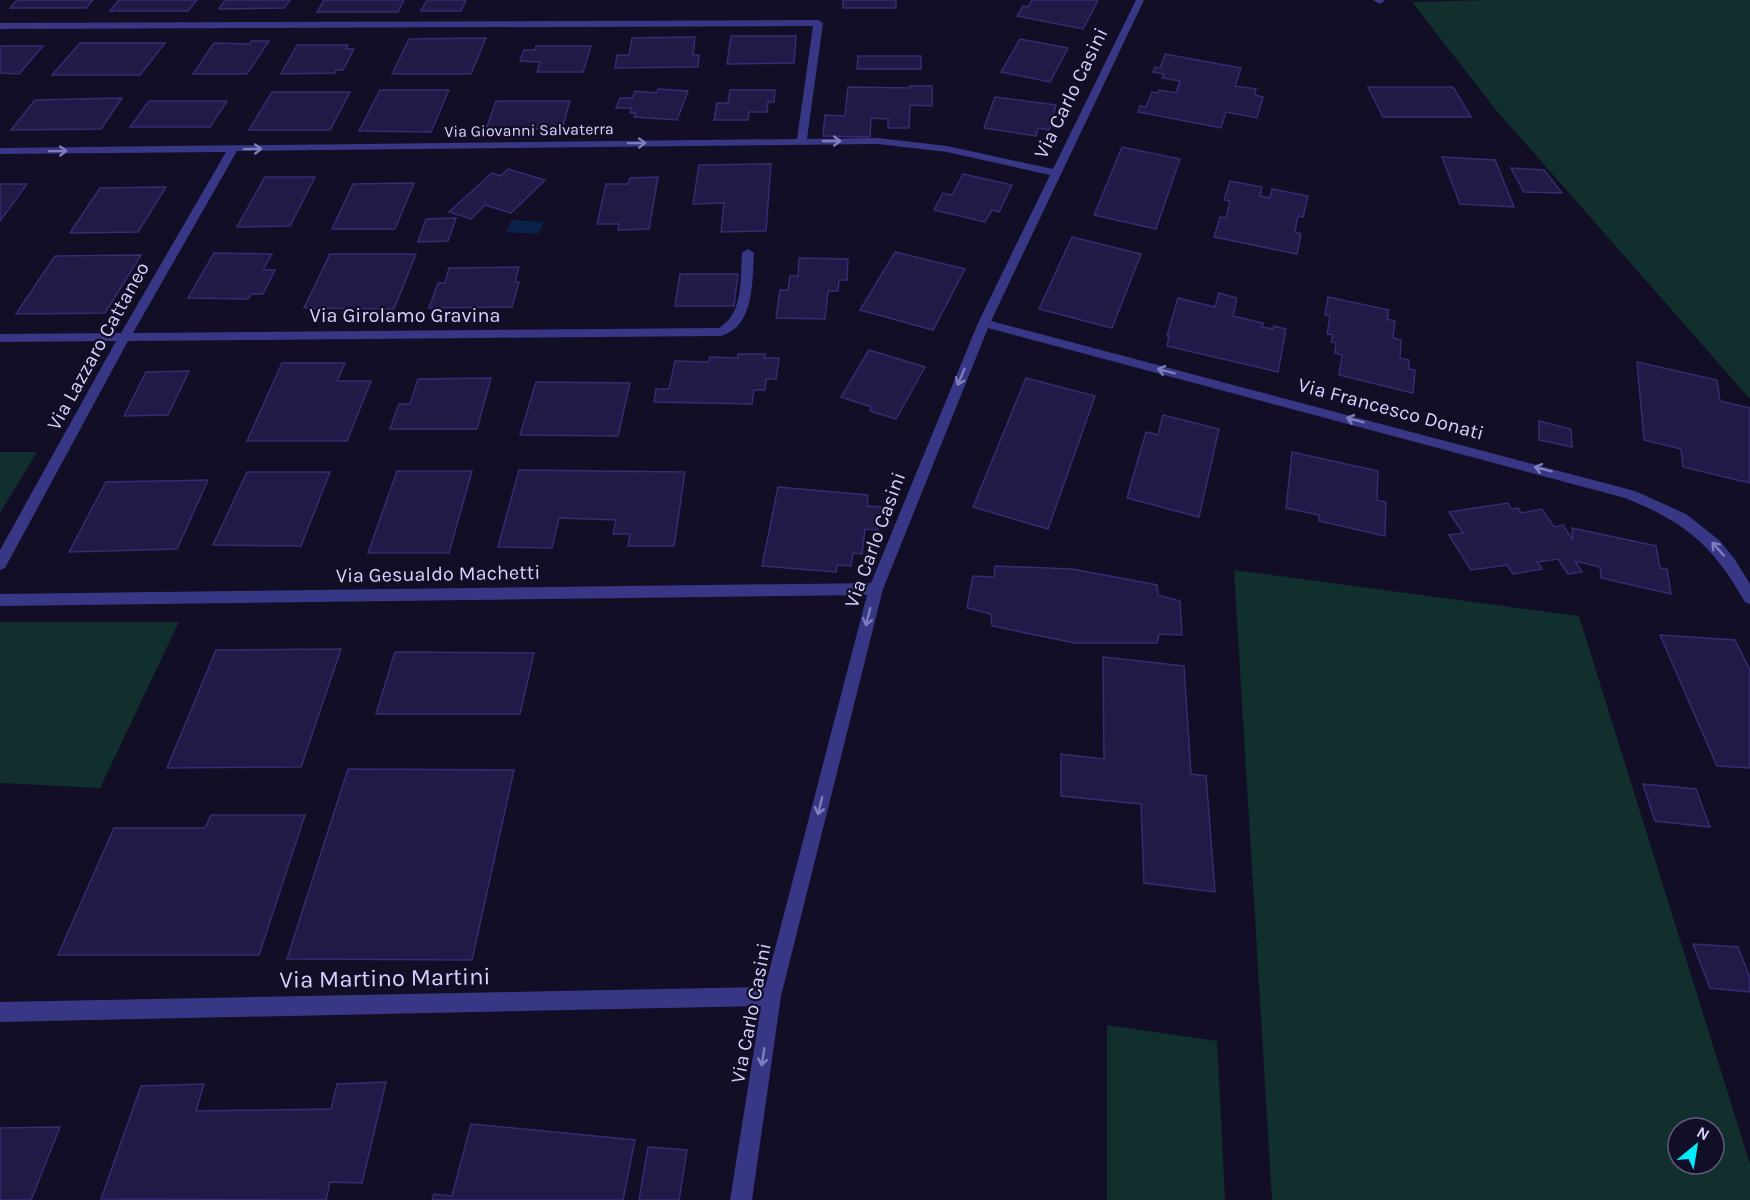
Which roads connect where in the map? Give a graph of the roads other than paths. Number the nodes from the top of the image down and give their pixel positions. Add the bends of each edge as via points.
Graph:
1 (1140, 0) edge
2 (0, 26) edge
3 (802, 141) junction
4 (233, 149) junction
5 (0, 152) edge
6 (1055, 173) junction
7 (748, 253) dead end
8 (984, 323) junction
9 (125, 336) junction
10 (0, 338) edge
11 (0, 564) edge
12 (876, 589) junction
13 (1750, 598) edge
14 (0, 600) edge
15 (772, 996) junction
16 (0, 1012) edge
17 (741, 1200) edge

1 - 6 street, Via Carlo Casini
2 - 3 street via 818,22
4 -> 3 street, Via Giovanni Salvaterra
3 -> 6 street, Via Giovanni Salvaterra via 911,144
5 -> 4 street, Via Giovanni Salvaterra
4 - 9 street, Via Lazzaro Cattaneo
6 - 8 street, Via Carlo Casini
7 - 9 street, Via Girolamo Gravina via 740,316 721,332
8 -> 12 street, Via Carlo Casini
13 -> 8 street, Via Francesco Donati via 1725,556 1704,535 1662,508 1617,490
9 - 10 street, Via Girolamo Gravina
9 - 11 street, Via Lazzaro Cattaneo
12 - 14 street, Via Gesualdo Machetti
12 -> 15 street, Via Carlo Casini
15 - 16 street, Via Martino Martini
15 -> 17 street, Via Carlo Casini

